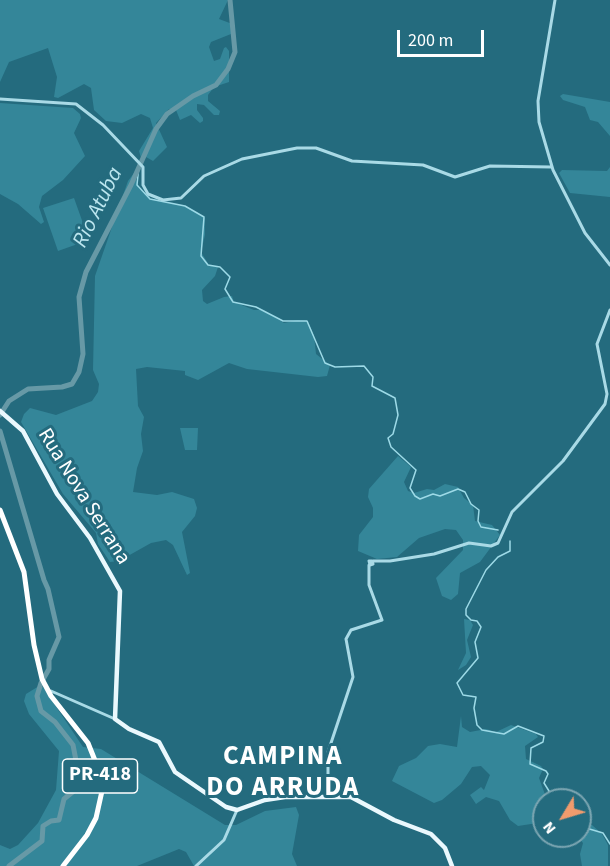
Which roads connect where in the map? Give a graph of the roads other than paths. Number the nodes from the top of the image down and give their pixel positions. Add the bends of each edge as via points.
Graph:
1 (555, 0) edge
2 (0, 99) edge
3 (551, 166) junction
4 (610, 265) edge
5 (610, 310) edge
6 (0, 411) edge
7 (0, 510) edge
8 (46, 687) junction
9 (115, 719) junction
10 (328, 797) junction
11 (237, 810) junction
12 (63, 866) edge
13 (196, 866) edge
14 (452, 866) edge

1 - 3 street via 537,109
2 - 3 street via 76,104 103,125 142,166 145,191 168,200 181,198 204,176 242,159 297,148 316,148 352,161 423,165 454,177 490,166
3 - 4 street via 585,233
5 - 10 street via 597,344 607,394 604,408 561,464 512,512 496,544 469,543 434,554 372,564 368,574 371,592 382,620 351,630 346,639 353,677 328,752
6 - 9 main road, Rua Nova Serrana via 23,431 57,494 90,538 120,591
7 - 8 highway, PR-418 via 24,572
8 - 9 street
8 - 12 highway, PR-418 via 88,744 96,760 102,791 92,826
9 - 11 main road via 159,742 175,772 226,807
10 - 11 main road via 273,798
10 - 14 main road via 351,797 431,834 445,848
11 - 13 street via 224,840

